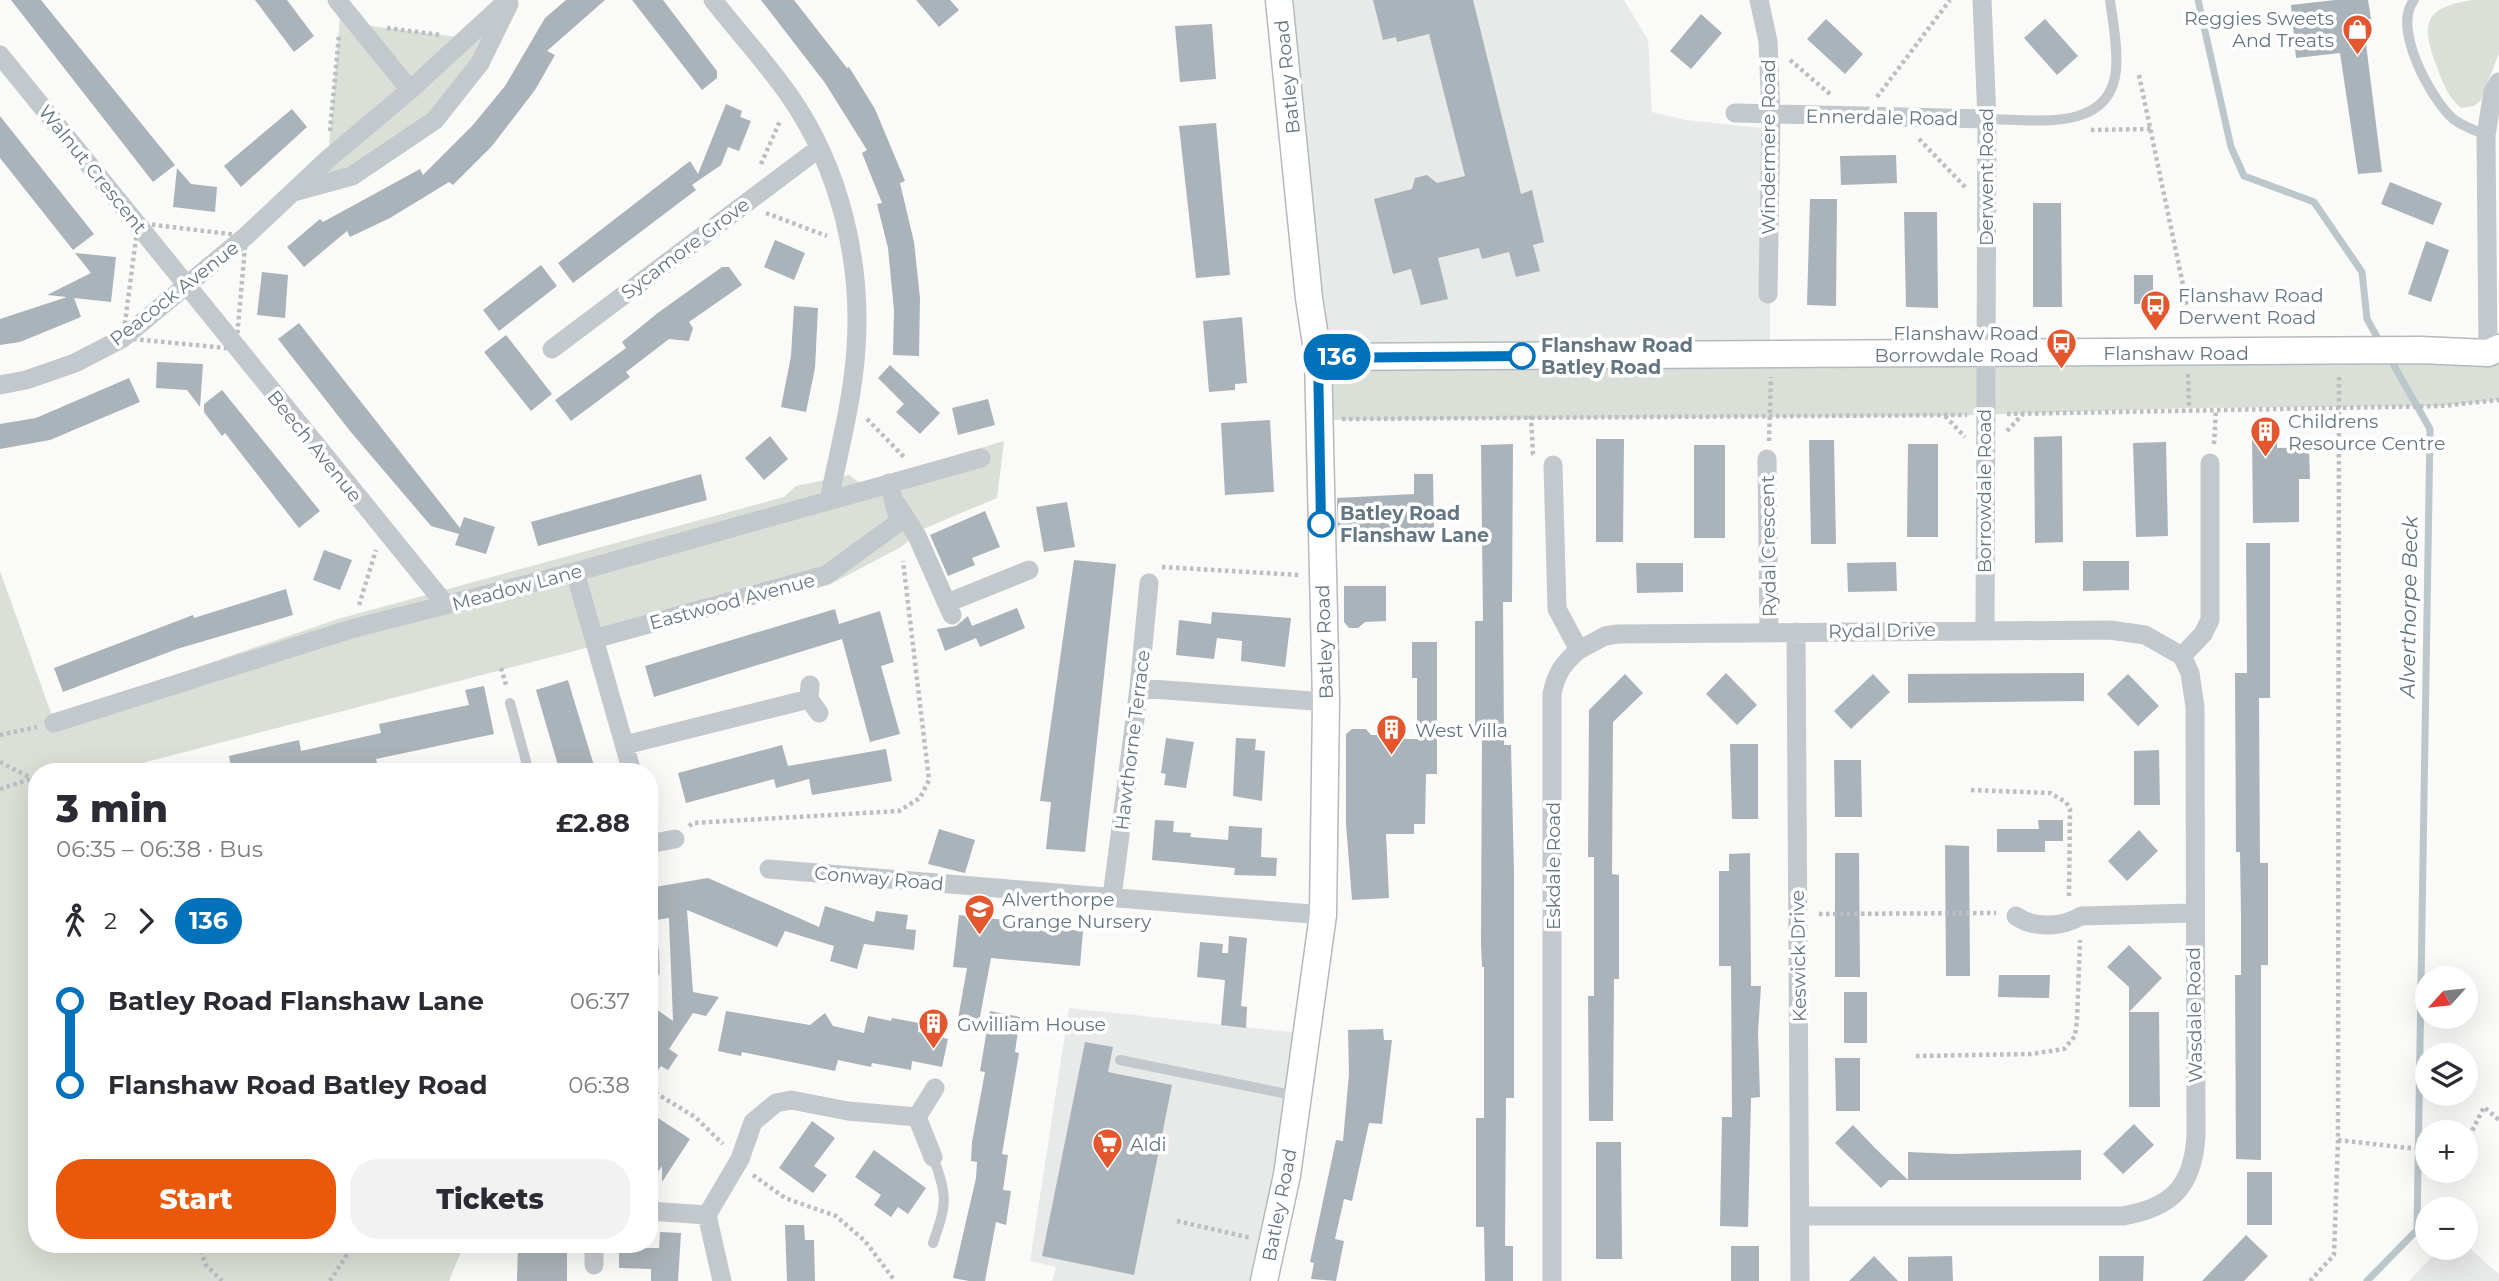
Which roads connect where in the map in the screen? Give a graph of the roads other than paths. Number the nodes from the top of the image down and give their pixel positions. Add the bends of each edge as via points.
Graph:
1 (510, 0) edge
2 (713, 0) edge
3 (1279, 0) edge
4 (1759, 0) edge
5 (1982, 0) edge
6 (2110, 0) edge
7 (2414, 0) edge
8 (339, 3) edge
9 (0, 55) edge
10 (2499, 82) edge
11 (410, 90) junction
12 (1735, 113) dead end
13 (1771, 116) junction
14 (1987, 119) junction
15 (2486, 135) junction
16 (818, 149) junction
17 (295, 191) junction
18 (186, 284) junction
19 (1768, 294) dead end
20 (552, 349) dead end
21 (1985, 353) junction
22 (2495, 354) edge
23 (1318, 358) junction
24 (0, 385) edge
25 (981, 458) dead end
26 (1767, 459) road end
27 (2210, 463) road end
28 (1553, 465) road end
29 (890, 490) junction
30 (829, 500) junction
31 (1029, 570) dead end
32 (575, 572) junction
33 (1155, 575) road end
34 (446, 605) junction
35 (1985, 629) junction
36 (1769, 632) junction
37 (1796, 632) junction
38 (594, 639) junction
39 (1578, 650) junction
40 (2182, 656) junction
41 (1139, 688) junction
42 (812, 699) dead end
43 (1326, 702) junction
44 (510, 703) dead end
45 (54, 723) road end
46 (625, 745) junction
47 (527, 763) edge
48 (630, 763) edge
49 (658, 839) edge
50 (675, 839) road end
51 (769, 869) dead end
52 (1112, 897) junction
53 (2193, 913) junction
54 (1323, 915) junction
55 (2016, 916) road end
56 (1120, 1060) dead end
57 (935, 1088) dead end
58 (1298, 1096) junction
59 (917, 1117) junction
60 (933, 1157) joint
61 (658, 1212) edge
62 (708, 1214) junction
63 (1801, 1216) junction
64 (933, 1243) dead end
65 (594, 1253) edge
66 (594, 1265) dead end
67 (722, 1281) edge
68 (1264, 1281) edge
69 (1552, 1281) edge
70 (1800, 1281) edge

1 - 11 street, Peacock Avenue
1 - 17 street, Peacock Avenue via 480,63 435,120 352,176
2 - 16 street via 790,97
3 - 23 street, Batley Road
4 - 13 street, Windermere Road via 1768,41
5 - 14 street, Derwent Road
6 - 14 lane via 2116,71 2106,98 2085,116 2072,119
7 - 15 lane via 2409,7 2408,38 2438,103 2455,121
8 - 11 street
9 - 18 street, Walnut Crescent
10 - 15 street
11 - 17 street, Peacock Avenue
12 - 13 street, Ennerdale Road
13 - 14 street, Ennerdale Road
13 - 19 street, Windermere Road
14 - 21 street, Derwent Road
15 - 22 street
16 - 20 street, Sycamore Grove
16 - 30 street via 839,197 858,304 849,401
17 - 18 street, Peacock Avenue
18 - 24 street, Peacock Avenue via 123,338 75,363
18 - 34 street, Beech Avenue
21 - 22 street, Flanshaw Road via 2421,350
21 - 23 street, Flanshaw Road
21 - 35 street, Borrowdale Road
23 - 43 street, Batley Road
25 - 29 street, Meadow Lane via 920,474
26 - 36 street, Rydal Crescent
27 - 40 street via 2210,620
28 - 39 street via 1557,609
29 - 30 street, Meadow Lane
29 - 31 street via 917,536 949,609
29 - 38 street, Eastwood Avenue via 899,522 826,575
30 - 32 street, Meadow Lane
32 - 34 street, Meadow Lane
32 - 38 street
33 - 41 street, Hawthorne Terrace
34 - 45 street, Meadow Lane via 351,629
35 - 37 street, Rydal Drive
35 - 40 street, Rydal Drive via 2126,632 2145,635
36 - 37 street, Rydal Drive
36 - 39 street, Rydal Drive via 1618,634
37 - 63 street, Keswick Drive
38 - 46 street
39 - 69 street, Eskdale Road via 1565,661 1552,694
40 - 53 street, Wasdale Road via 2195,706
41 - 43 street
41 - 52 street, Hawthorne Terrace
42 - 46 street
43 - 54 street, Batley Road
44 - 47 lane
46 - 48 street
49 - 50 street
51 - 52 street, Conway Road
52 - 54 street, Conway Road
53 - 55 street via 2026,923
53 - 63 street, Wasdale Road via 2194,1160 2188,1178 2161,1205 2104,1217
54 - 58 street, Batley Road
56 - 58 lane
57 - 59 street
58 - 68 street, Batley Road
59 - 60 street
59 - 62 street via 791,1100 776,1102 753,1122 740,1159
60 - 64 lane via 946,1207
61 - 62 street
62 - 67 street
63 - 70 street, Keswick Drive
65 - 66 street

